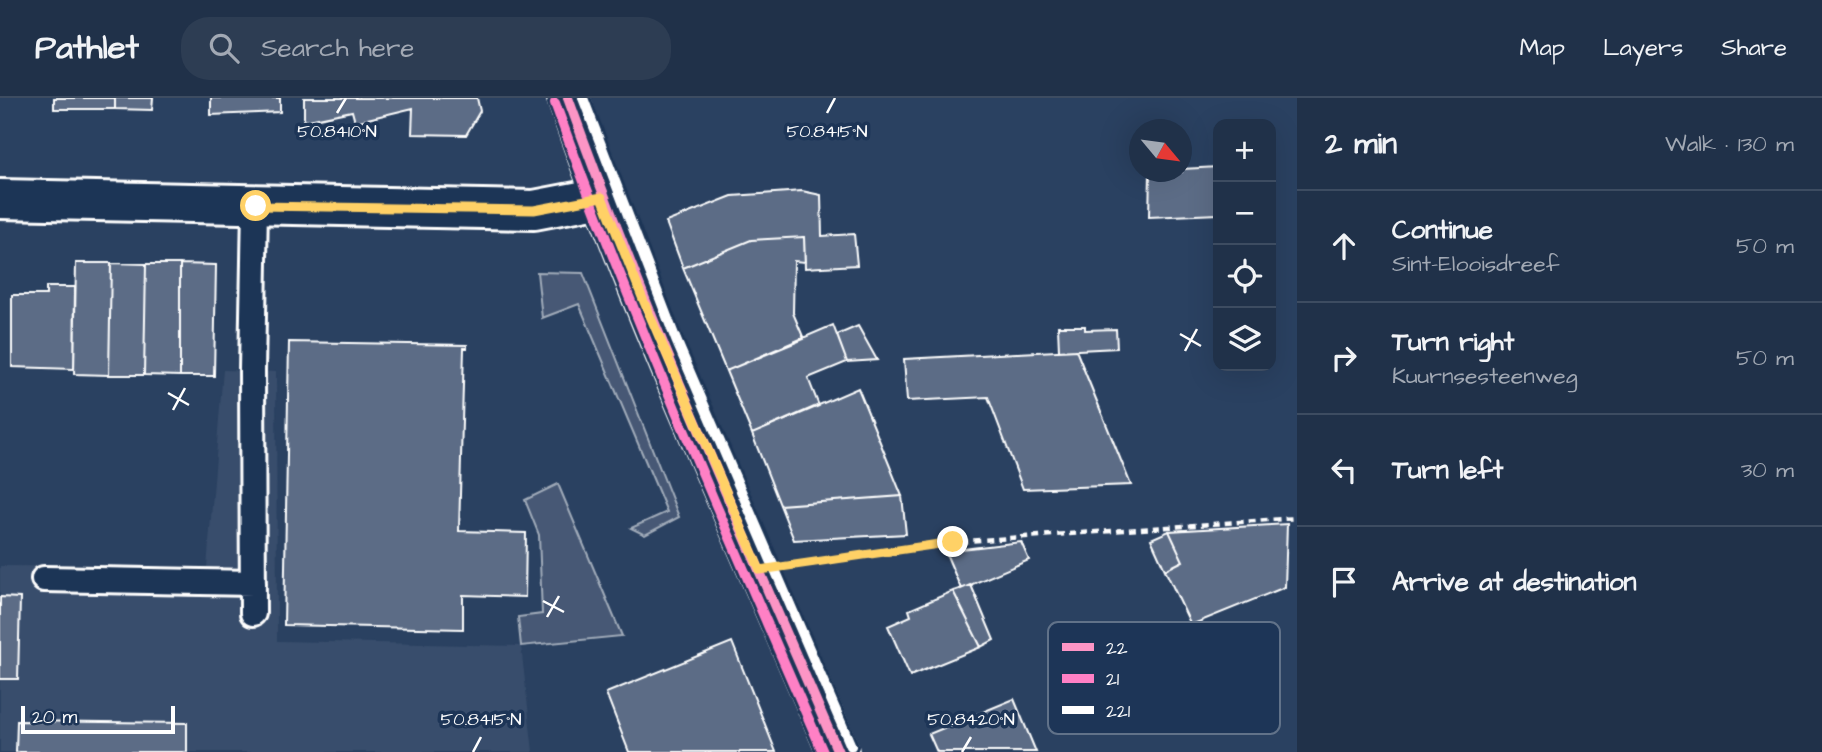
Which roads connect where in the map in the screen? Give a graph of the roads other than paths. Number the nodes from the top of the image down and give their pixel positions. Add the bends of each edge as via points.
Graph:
1 (568, 98) edge
2 (602, 197) junction
3 (0, 199) edge
4 (256, 206) junction
5 (44, 579) dead end
6 (253, 583) junction
7 (253, 613) dead end
8 (838, 752) edge

1 - 2 street
2 - 4 street via 534,210
2 - 8 street
3 - 4 street
4 - 6 lane
5 - 6 lane
6 - 7 lane

